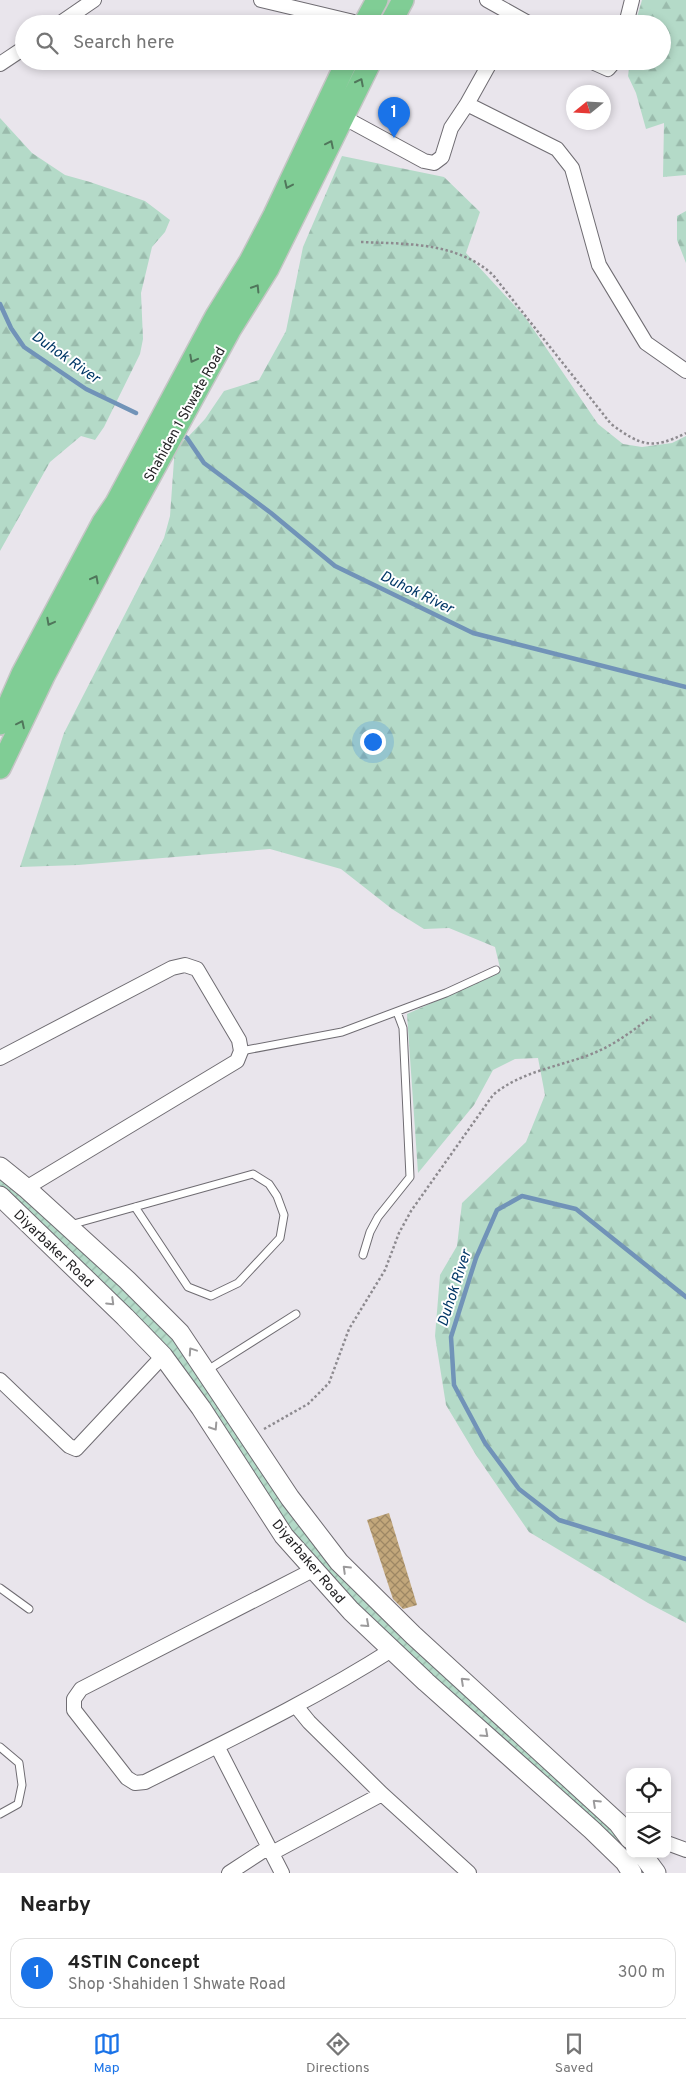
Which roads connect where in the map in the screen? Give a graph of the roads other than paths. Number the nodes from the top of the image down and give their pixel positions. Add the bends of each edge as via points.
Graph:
1 (94, 0) edge
2 (261, 0) edge
3 (378, 0) edge
4 (403, 0) edge
5 (487, 0) edge
6 (632, 0) edge
7 (72, 15) edge
8 (325, 15) edge
9 (369, 15) edge
10 (395, 15) edge
11 (507, 15) edge
12 (628, 15) edge
13 (15, 54) edge
14 (0, 64) edge
15 (342, 70) edge
16 (366, 70) edge
17 (486, 70) edge
18 (468, 104) junction
19 (343, 117) junction
20 (223, 323) junction
21 (686, 371) edge
22 (123, 508) junction
23 (0, 724) edge
24 (0, 768) edge
25 (496, 970) dead end
26 (397, 1012) junction
27 (241, 1051) junction
28 (0, 1058) edge
29 (0, 1167) edge
30 (26, 1188) junction
31 (0, 1196) edge
32 (135, 1207) junction
33 (70, 1228) junction
34 (56, 1249) junction
35 (363, 1255) dead end
36 (296, 1314) dead end
37 (163, 1356) junction
38 (205, 1371) junction
39 (0, 1380) edge
40 (313, 1570) junction
41 (0, 1588) edge
42 (29, 1609) dead end
43 (393, 1649) junction
44 (296, 1706) junction
45 (217, 1746) junction
46 (0, 1747) edge
47 (382, 1794) junction
48 (0, 1814) edge
49 (624, 1826) edge
50 (671, 1845) edge
51 (270, 1850) junction
52 (686, 1850) edge
53 (645, 1858) edge
54 (229, 1873) edge
55 (282, 1873) edge
56 (467, 1873) edge
57 (632, 1873) edge
58 (656, 1873) edge

1 - 7 street
2 - 8 street
3 - 9 main road
4 - 10 main road
5 - 11 street
6 - 12 street
13 - 14 street
15 -> 20 main road, Shahiden 1 Shwate Road
19 -> 16 main road, Shahiden 1 Shwate Road
17 - 18 street
18 - 19 street via 451,128 442,157 434,163 424,161
18 - 21 street via 557,150 572,168 599,265 646,343
20 -> 19 main road, Shahiden 1 Shwate Road via 268,269
20 - 22 main road, Shahiden 1 Shwate Road
22 -> 23 main road, Shahiden 1 Shwate Road via 104,522 22,674
24 -> 22 main road, Shahiden 1 Shwate Road
25 - 26 lane
26 - 27 lane via 342,1032
26 - 35 lane via 403,1028 410,1177 378,1217
27 - 28 street via 239,1040 197,969 186,965 172,968
27 - 30 street via 237,1062
29 - 30 main road, Diyarbaker Road
30 - 33 main road, Diyarbaker Road
31 - 34 main road, Diyarbaker Road
32 - 32 lane via 254,1174 269,1184 284,1215 280,1238 238,1283 211,1296 188,1287
32 - 33 lane
33 - 34 main road
38 -> 33 main road, Diyarbaker Road via 180,1333
34 -> 37 main road, Diyarbaker Road
36 - 38 lane
37 - 39 street via 76,1449
37 -> 40 main road, Diyarbaker Road via 201,1408 284,1536
49 -> 38 main road, Diyarbaker Road via 413,1635 340,1562 290,1498
40 -> 43 main road, Diyarbaker Road
40 - 45 street via 81,1689 74,1699 74,1710 127,1778 135,1783 145,1782
41 - 42 lane
43 - 44 street
43 -> 57 main road, Diyarbaker Road via 592,1830
44 - 45 street
44 - 47 street
45 - 51 street
46 - 48 lane via 19,1763 22,1785 18,1804
47 - 51 street
47 - 56 street
50 - 52 street
51 - 54 street
51 - 55 street
53 - 58 main road

